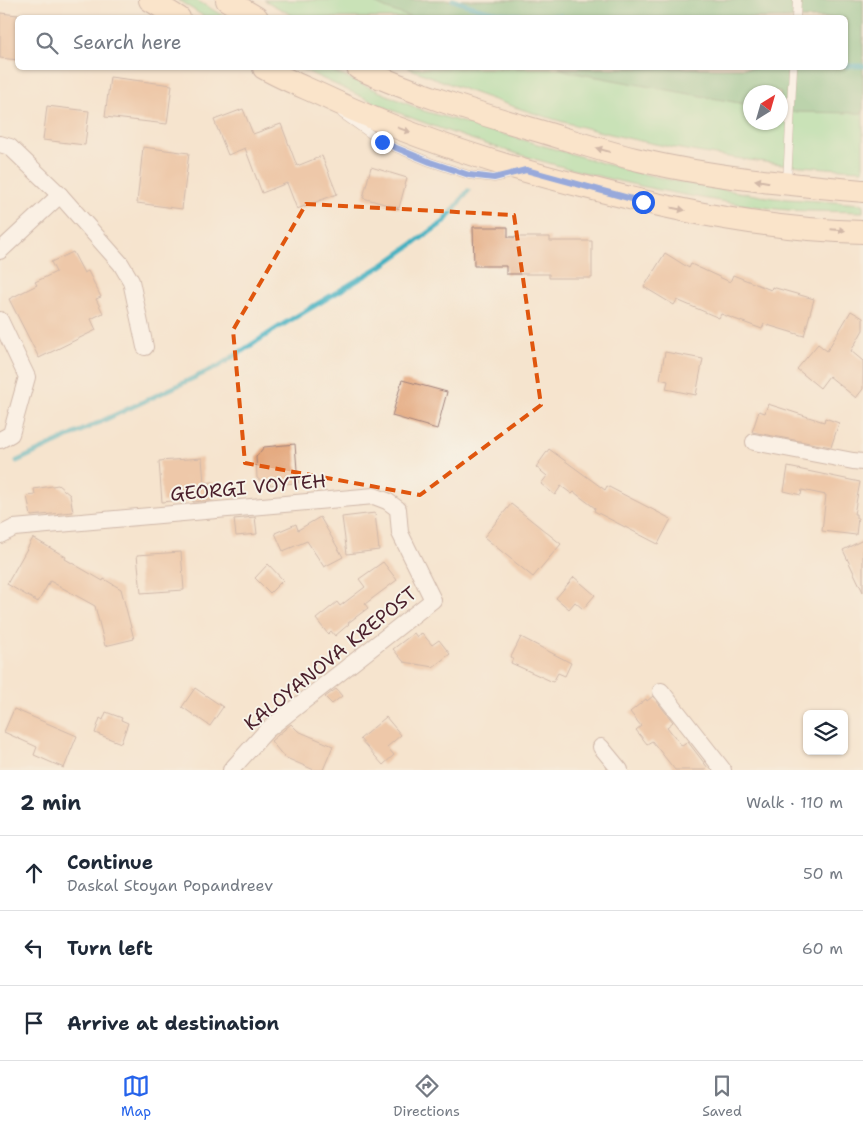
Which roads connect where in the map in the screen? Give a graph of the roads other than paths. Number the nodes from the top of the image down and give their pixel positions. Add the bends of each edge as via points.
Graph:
1 (150, 0) edge
2 (226, 0) edge
3 (797, 0) edge
4 (175, 15) edge
5 (252, 15) edge
6 (796, 15) edge
7 (268, 70) edge
8 (363, 70) edge
9 (793, 70) edge
10 (0, 144) edge
11 (786, 184) junction
12 (863, 192) edge
13 (56, 198) junction
14 (863, 232) edge
15 (0, 251) edge
16 (0, 320) edge
17 (145, 347) dead end
18 (0, 440) edge
19 (754, 442) dead end
20 (863, 462) edge
21 (0, 535) edge
22 (433, 600) joint
23 (661, 691) dead end
24 (601, 747) dead end
25 (231, 770) edge
26 (620, 770) edge
27 (723, 770) edge

1 - 4 main road
2 - 5 main road
3 - 6 lane
7 -> 14 main road via 374,119 469,154 643,202 750,223
11 -> 8 main road via 634,159 491,117
9 - 11 lane
10 - 13 street via 10,147
11 - 12 main road
13 - 15 street
13 - 17 street via 121,264 131,281
16 - 18 street via 27,377 11,434
19 - 20 street
21 - 22 street, GEORGI VOYTEH via 14,528 374,496 398,509 400,533
22 - 25 street, KALOYANOVA KREPOST via 267,730
23 - 27 street
24 - 26 street

